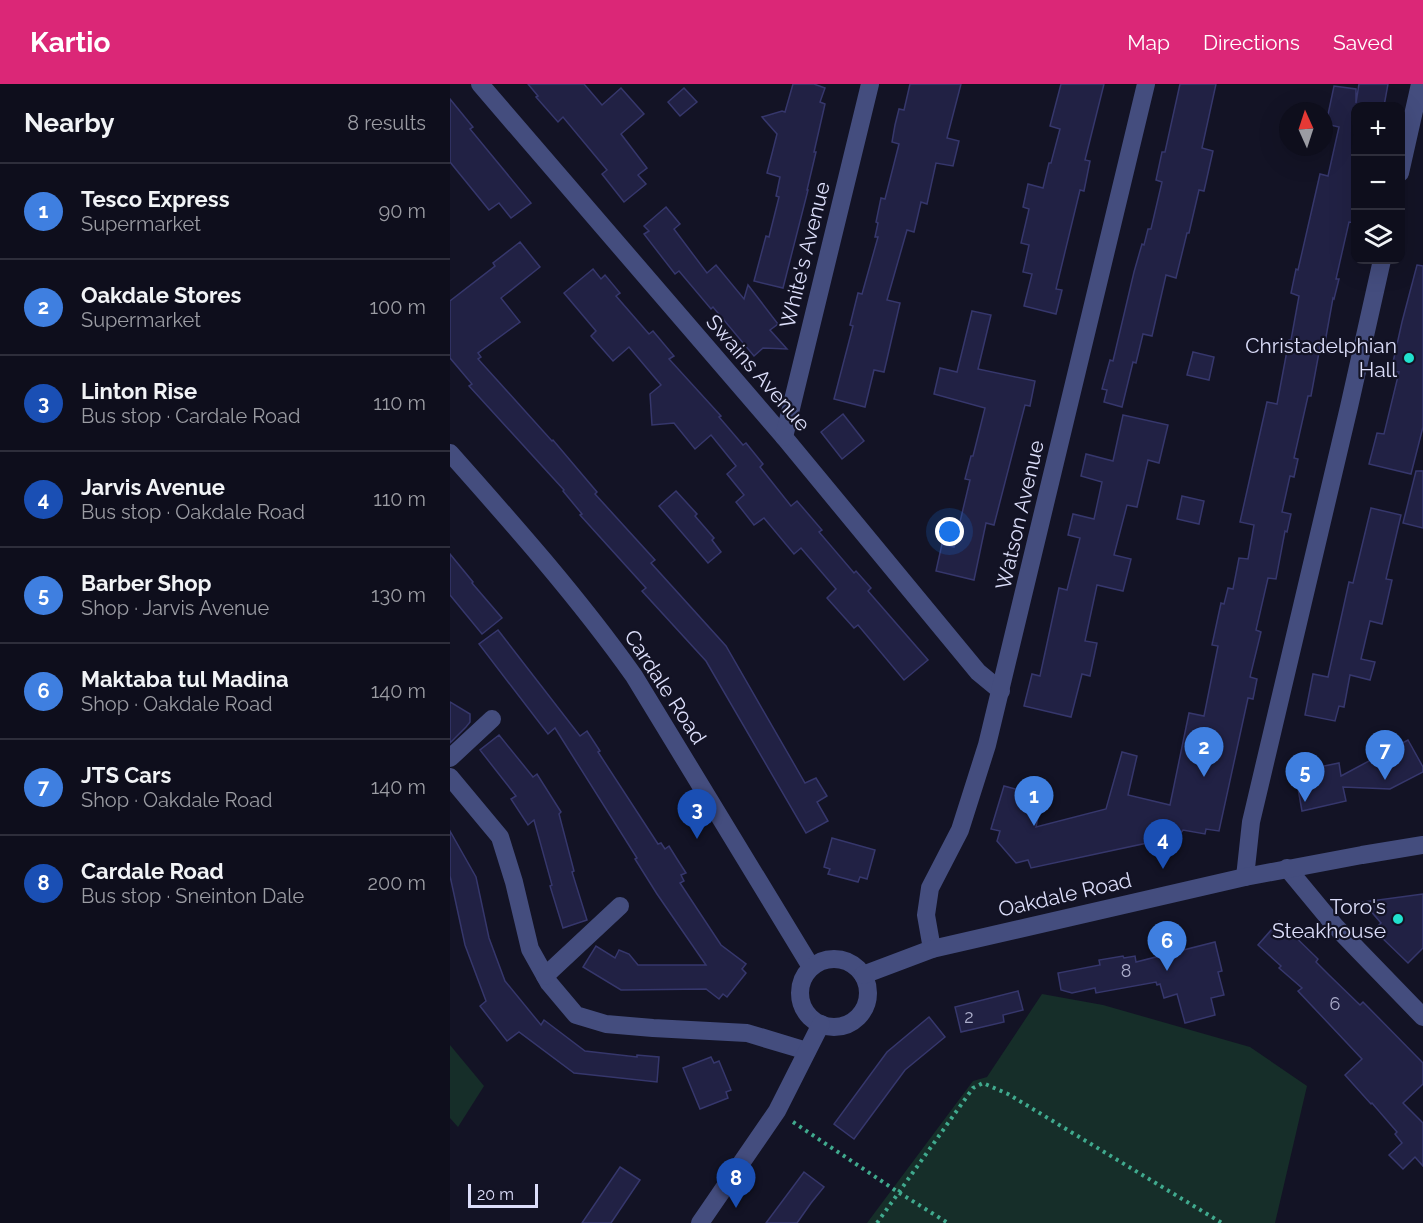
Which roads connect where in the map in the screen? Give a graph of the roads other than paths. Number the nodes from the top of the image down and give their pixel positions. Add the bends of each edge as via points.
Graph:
1 (480, 84) edge
2 (870, 84) edge
3 (1146, 84) edge
4 (1420, 84) edge
5 (1405, 156) edge
6 (1381, 264) edge
7 (784, 437) junction
8 (450, 453) edge
9 (1001, 691) junction
10 (492, 719) dead end
11 (450, 758) edge
12 (450, 777) edge
13 (1423, 846) edge
14 (1287, 868) junction
15 (1245, 877) junction
16 (620, 906) dead end
17 (932, 949) junction
18 (811, 967) junction
19 (863, 975) junction
20 (545, 976) junction
21 (1423, 1017) edge
22 (821, 1024) junction
23 (807, 1052) junction
24 (700, 1223) edge

1 - 7 street, Swains Avenue
2 - 7 street, White's Avenue
3 - 9 street, Watson Avenue
4 - 5 street
6 - 15 street via 1251,822
7 - 9 street, Swains Avenue via 978,672
8 - 18 street, Cardale Road via 604,633
9 - 17 street, Watson Avenue via 967,812 930,888 926,915
10 - 11 street
12 - 20 street via 500,837 530,949
13 - 14 street, Oakdale Road
14 - 15 street, Oakdale Road
14 - 21 street via 1335,926
15 - 17 street, Oakdale Road
16 - 20 street
17 - 19 street, Oakdale Road
18 - 19 street via 821,961 845,960
18 - 22 street via 803,978 802,1005
19 - 22 street via 868,995 860,1014 842,1026
20 - 23 street via 576,1015 606,1024 747,1033
22 - 23 street
23 - 24 street via 777,1111

